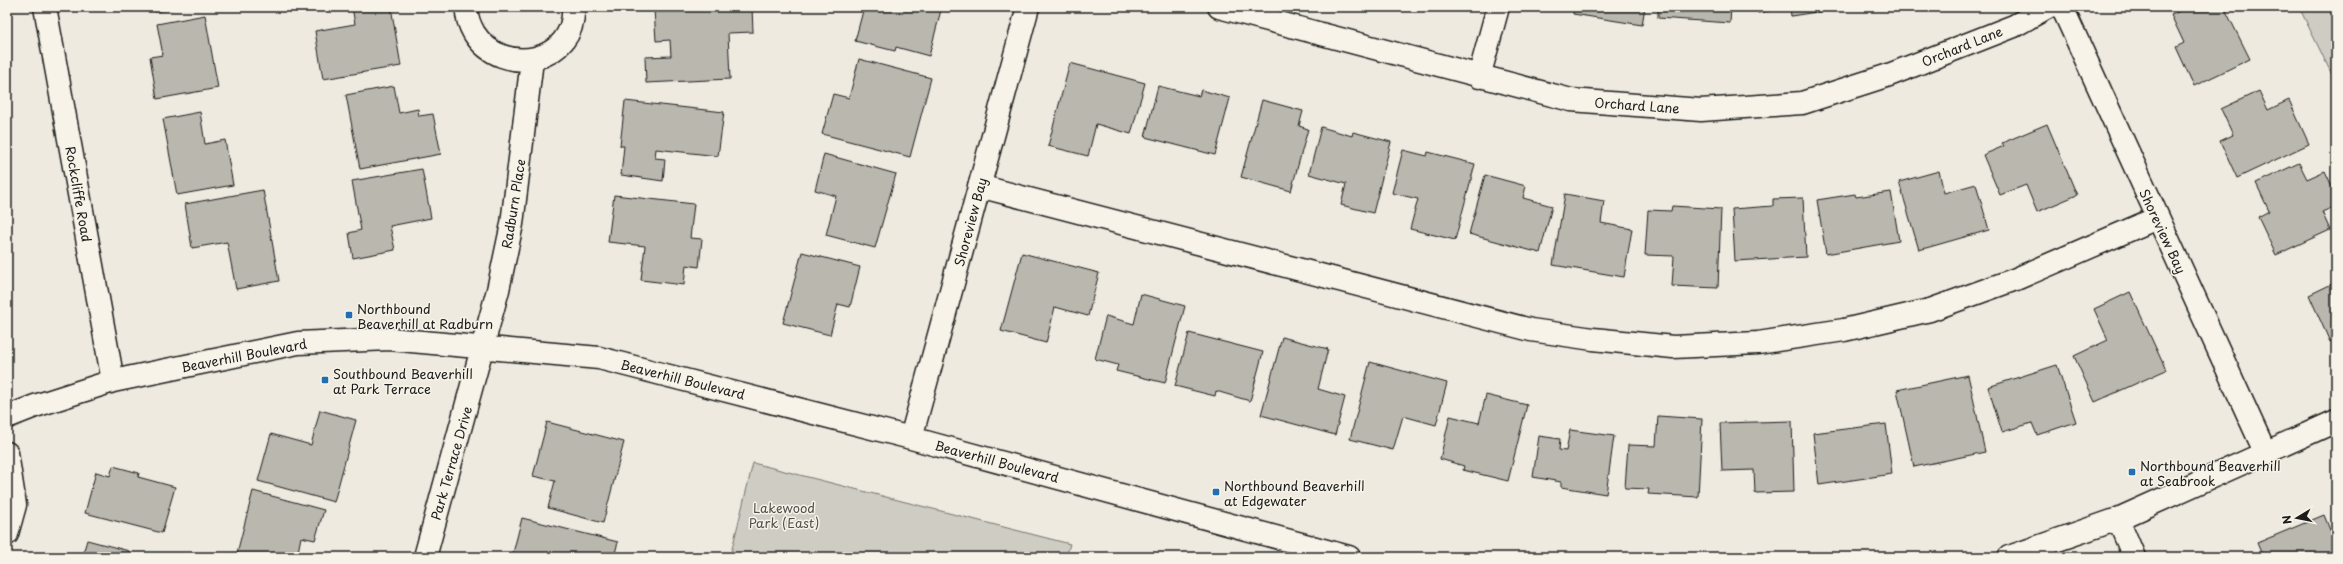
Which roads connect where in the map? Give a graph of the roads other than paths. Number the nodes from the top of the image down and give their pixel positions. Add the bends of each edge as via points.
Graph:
1 (45, 7) edge
2 (467, 7) edge
3 (573, 7) edge
4 (1028, 7) edge
5 (1219, 7) edge
6 (1498, 7) edge
7 (2048, 7) edge
8 (2062, 7) edge
9 (532, 60) junction
10 (1479, 77) junction
11 (979, 186) junction
12 (2157, 218) junction
13 (484, 346) junction
14 (114, 381) junction
15 (7, 417) edge
16 (2336, 421) edge
17 (911, 438) junction
18 (7, 453) edge
19 (2266, 454) junction
20 (2118, 519) junction
21 (7, 534) edge
22 (425, 557) edge
23 (1348, 557) edge
24 (2009, 557) edge
25 (2134, 557) edge

1 - 14 street, Rockcliffe Road
2 - 9 street via 471,28 481,44 496,55 513,60
3 - 9 street via 570,29 561,43 547,54
4 - 11 street, Shoreview Bay
5 - 10 street, Orchard Lane
6 - 10 street
7 - 10 street, Orchard Lane via 2014,26 1889,75 1802,103 1701,110 1571,100
8 - 12 street, Shoreview Bay
9 - 13 street, Radburn Place via 512,224
11 - 12 street via 1531,330 1673,347 1766,342 1844,330 1930,310 2016,279
11 - 17 street, Shoreview Bay
12 - 19 street, Shoreview Bay
13 - 14 street, Beaverhill Boulevard via 389,339 298,343
13 - 17 street, Beaverhill Boulevard via 599,358
13 - 22 street, Park Terrace Drive
14 - 15 street, Beaverhill Boulevard
16 - 19 street
17 - 23 street, Beaverhill Boulevard
18 - 21 street via 15,505
19 - 20 street
20 - 24 street
20 - 25 street

